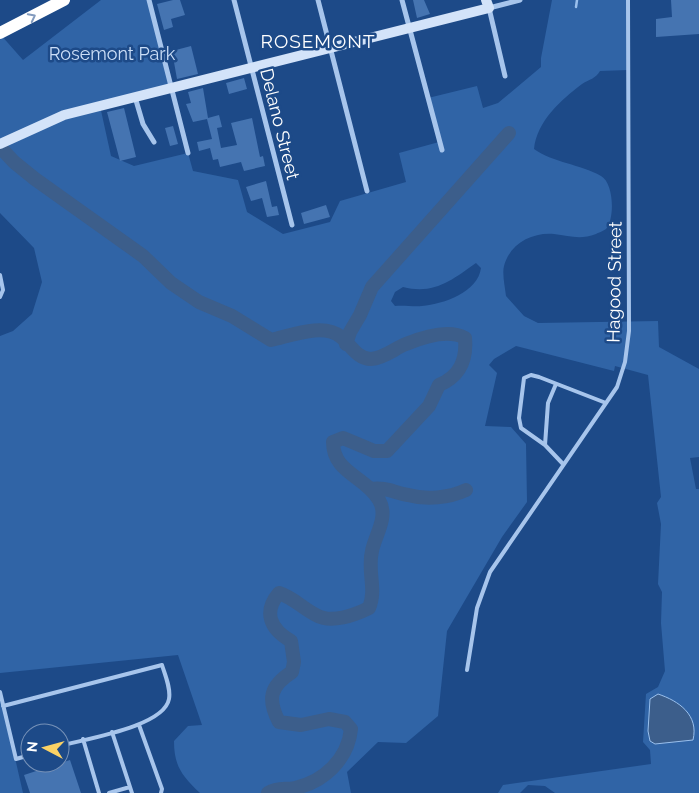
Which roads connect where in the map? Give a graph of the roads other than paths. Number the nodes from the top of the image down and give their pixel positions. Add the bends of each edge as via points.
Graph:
1 (64, 0) edge
2 (148, 0) edge
3 (234, 0) edge
4 (318, 0) edge
5 (402, 0) edge
6 (520, 0) edge
7 (628, 0) edge
8 (488, 4) edge
9 (410, 28) junction
10 (0, 33) edge
11 (330, 47) junction
12 (252, 68) junction
13 (506, 76) dead end
14 (171, 87) junction
15 (135, 96) junction
16 (154, 142) dead end
17 (0, 144) edge
18 (442, 150) dead end
19 (188, 153) dead end
20 (367, 192) dead end
21 (292, 225) dead end
22 (0, 275) edge
23 (0, 297) edge
24 (556, 384) junction
25 (606, 403) junction
26 (545, 445) junction
27 (563, 464) junction
28 (467, 670) dead end
29 (0, 692) edge
30 (3, 706) junction
31 (139, 725) junction
32 (112, 732) junction
33 (83, 739) junction
34 (70, 743) edge
35 (20, 758) edge
36 (130, 787) junction
37 (99, 793) edge
38 (109, 793) edge
39 (132, 793) edge
40 (161, 793) edge

10 -> 1 highway
2 - 14 street
3 - 12 street, Delano Street
4 - 11 street
5 - 9 street
6 - 8 street
7 - 25 lane, Hagood Street via 629,330 625,362 617,387
8 - 9 street
8 - 13 street
9 - 11 street
9 - 18 street
11 - 12 street
11 - 20 street
12 - 14 street
12 - 21 street, Delano Street
14 - 15 street
14 - 19 street
15 - 16 street via 143,124
15 - 17 street via 64,115
22 - 23 lane via 3,290
24 - 25 lane
24 - 26 lane via 548,404
24 - 26 lane via 531,375 524,378 522,384 519,423
25 - 27 lane, Hagood Street
26 - 27 lane
27 - 28 lane, Hagood Street via 490,572 476,608
29 - 30 lane
30 - 31 lane via 162,665 169,692 166,708
30 - 35 lane via 16,759
31 - 32 lane
31 - 40 lane
32 - 33 lane
32 - 36 lane
33 - 34 lane
33 - 37 lane
36 - 38 lane
36 - 39 lane

